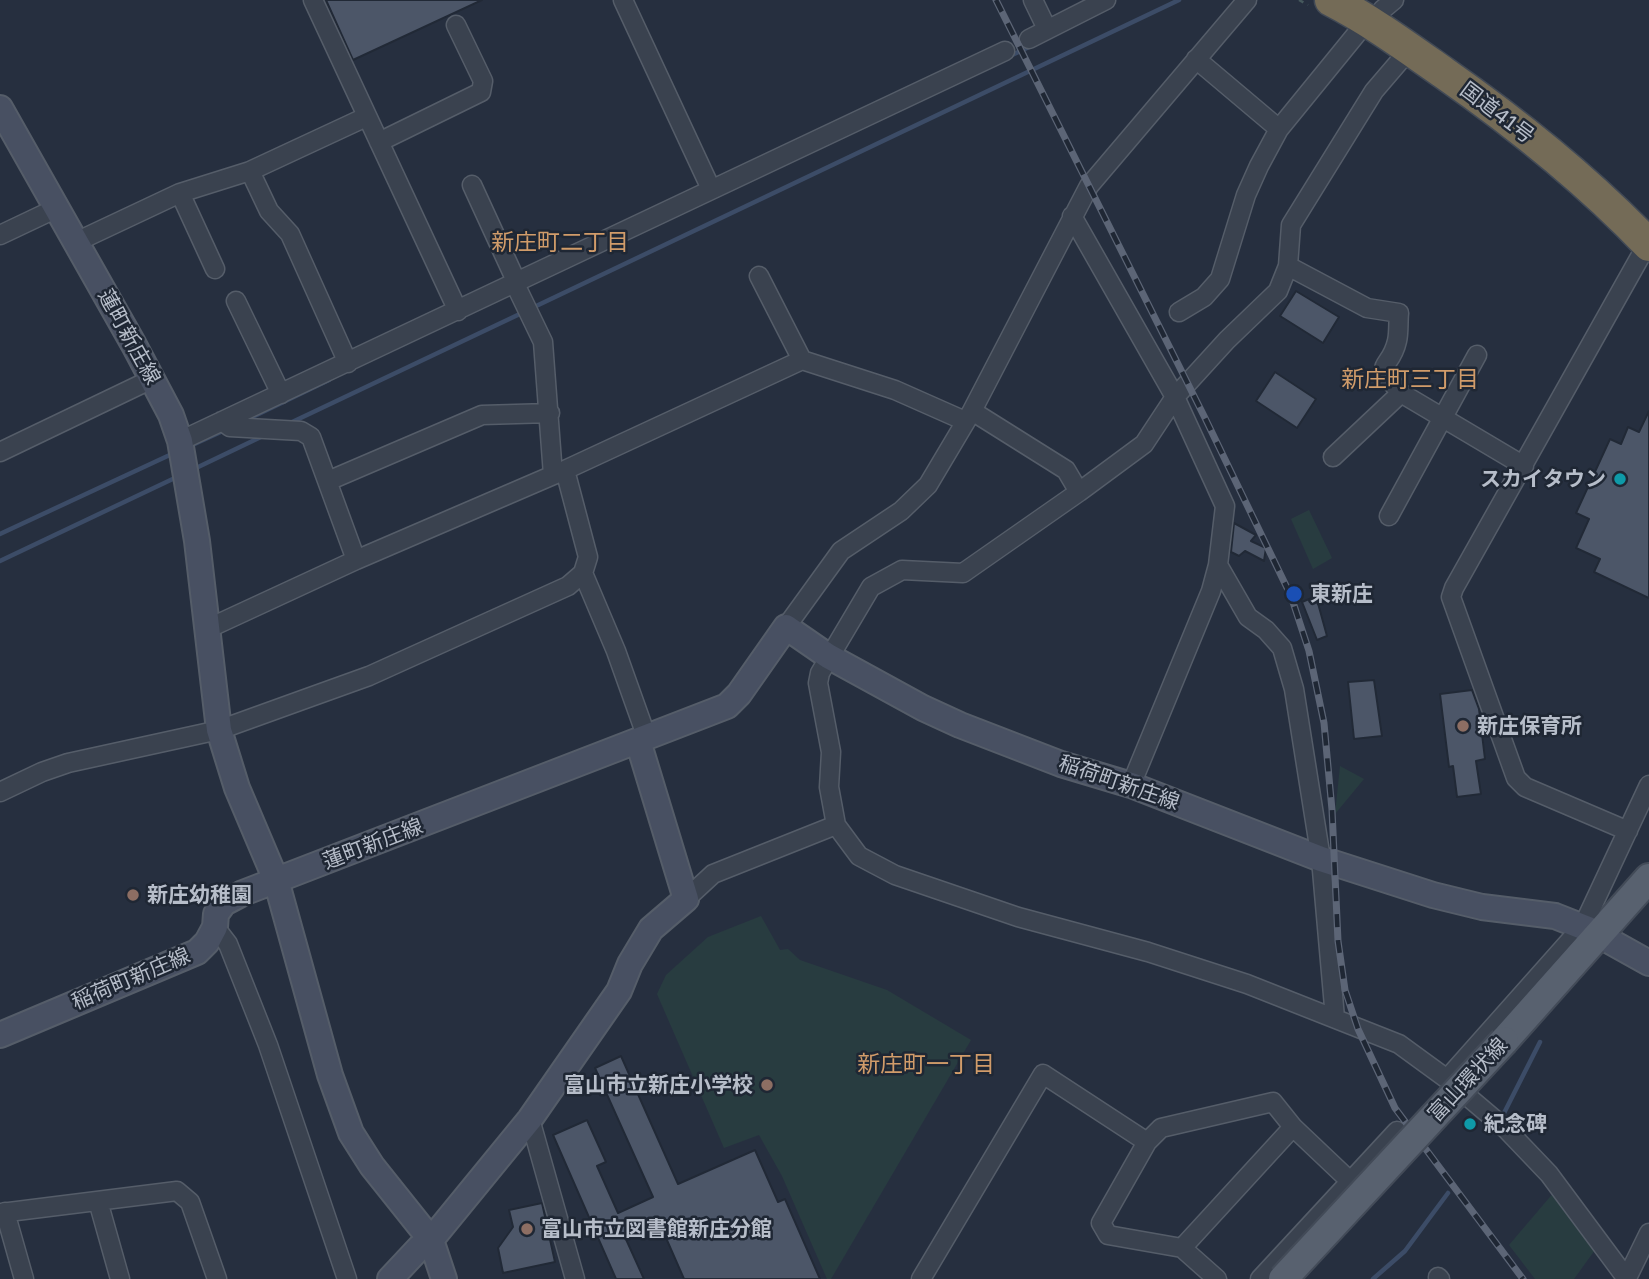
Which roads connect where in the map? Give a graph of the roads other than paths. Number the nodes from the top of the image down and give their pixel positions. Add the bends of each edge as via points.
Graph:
1 (313, 0) edge
2 (623, 0) edge
3 (1033, 0) edge
4 (1106, 0) edge
5 (1247, 0) edge
6 (1319, 3) edge
7 (1376, 8) edge
8 (456, 25) dead end
9 (1047, 29) junction
10 (1029, 38) dead end
11 (1410, 49) junction
12 (1005, 51) dead end
13 (1196, 59) junction
14 (0, 108) edge
15 (366, 117) junction
16 (1279, 129) junction
17 (379, 142) junction
18 (250, 171) junction
19 (472, 185) dead end
20 (711, 189) junction
21 (180, 192) junction
22 (57, 208) junction
23 (1072, 216) junction
24 (0, 235) edge
25 (76, 242) junction
26 (1649, 242) edge
27 (1288, 266) junction
28 (215, 269) dead end
29 (759, 276) dead end
30 (516, 285) junction
31 (236, 301) dead end
32 (458, 311) junction
33 (1179, 312) dead end
34 (1477, 355) dead end
35 (802, 359) junction
36 (348, 363) junction
37 (152, 379) junction
38 (1401, 393) junction
39 (281, 394) junction
40 (1175, 397) junction
41 (550, 413) junction
42 (968, 416) junction
43 (1443, 419) junction
44 (222, 421) junction
45 (181, 444) junction
46 (0, 452) edge
47 (1333, 457) dead end
48 (1524, 466) junction
49 (559, 472) junction
50 (328, 481) junction
51 (1079, 492) junction
52 (1389, 516) dead end
53 (356, 560) junction
54 (1218, 565) junction
55 (583, 573) junction
56 (786, 627) junction
57 (207, 629) junction
58 (828, 656) junction
59 (219, 730) junction
60 (643, 740) junction
61 (1131, 785) junction
62 (1649, 785) edge
63 (0, 792) edge
64 (836, 825) junction
65 (1628, 831) junction
66 (1321, 859) junction
67 (1649, 878) edge
68 (276, 880) junction
69 (686, 899) junction
70 (1649, 901) edge
71 (215, 927) junction
72 (1597, 934) junction
73 (1649, 962) edge
74 (1335, 1018) junction
75 (0, 1035) edge
76 (1509, 1046) junction
77 (1447, 1079) junction
78 (530, 1119) junction
79 (1293, 1128) junction
80 (1397, 1131) dead end
81 (1147, 1142) junction
82 (1350, 1181) junction
83 (98, 1201) junction
84 (3, 1212) edge
85 (1649, 1233) edge
86 (431, 1240) junction
87 (1182, 1248) junction
88 (24, 1279) edge
89 (120, 1279) edge
90 (217, 1279) edge
91 (347, 1279) edge
92 (390, 1279) edge
93 (444, 1279) edge
94 (575, 1279) edge
95 (921, 1279) edge
96 (1217, 1279) edge
97 (1259, 1279) edge
98 (1283, 1279) edge
99 (1306, 1279) edge
100 (1627, 1279) edge

1 - 15 street
2 - 20 street
3 - 9 street
4 - 9 street
5 - 13 street
6 - 7 highway, 国道41号
7 - 11 highway, 国道41号
7 - 16 street
7 - 26 highway, 国道41号 via 1568,146
8 - 17 street via 483,81 481,92
9 - 10 street
11 - 26 highway, 国道41号 via 1558,159
11 - 27 street via 1374,91 1291,225
12 - 20 street
13 - 16 street
13 - 23 street via 1095,178
14 - 22 main road, 蓮町新庄線
15 - 17 street
15 - 18 street
16 - 33 street via 1246,195 1220,279 1204,298
17 - 32 street
18 - 21 street
18 - 36 street via 269,211 290,234
19 - 30 street
20 - 30 street
21 - 25 street
21 - 28 street
22 - 24 street
22 - 25 main road, 蓮町新庄線
23 - 40 street
23 - 42 street
25 - 37 main road, 蓮町新庄線
26 - 48 street
27 - 38 street via 1367,308 1399,313 1397,343 1384,366 1386,377
27 - 40 street via 1278,292
29 - 35 street
30 - 32 street
30 - 41 street via 543,342
31 - 39 street
32 - 36 street
34 - 43 street
35 - 42 street
35 - 49 street
36 - 39 street
37 - 45 main road, 蓮町新庄線
37 - 46 street
38 - 43 street
38 - 47 street
39 - 44 street
40 - 51 street via 1144,444
40 - 54 street via 1225,506
41 - 49 street
41 - 50 street via 482,415
42 - 51 street via 1066,470
42 - 56 street via 928,485 901,511 841,551
43 - 48 street
43 - 52 street
44 - 45 street
44 - 50 street via 230,427 301,431 312,437
45 - 57 main road, 蓮町新庄線
48 - 65 street via 1451,597 1516,778 1525,787
49 - 53 street
49 - 55 street via 588,557
50 - 53 street
51 - 58 street via 962,573 902,570 871,587
53 - 57 street
54 - 61 street
54 - 66 street via 1248,617 1282,648 1294,689
55 - 59 street via 568,586 369,676
55 - 60 street via 617,651
56 - 58 main road, 稲荷町新庄線
56 - 60 main road via 727,706
57 - 59 main road, 蓮町新庄線
58 - 61 main road, 稲荷町新庄線 via 960,725
58 - 64 street via 818,684 831,752 829,787
59 - 63 street via 68,763
59 - 68 main road, 蓮町新庄線 via 237,789
60 - 68 main road, 蓮町新庄線
60 - 69 main road
61 - 66 main road, 稲荷町新庄線
62 - 65 street
64 - 69 street via 713,874
64 - 74 street via 859,856 895,875 1018,917 1210,972
65 - 72 street
66 - 72 main road, 稲荷町新庄線 via 1482,907 1555,916
66 - 74 street
67 - 72 main road, 富山環状線
68 - 71 main road, 稲荷町新庄線 via 225,903 216,914
68 - 86 main road via 351,1133
69 - 78 main road via 651,929 619,991
70 - 72 main road, 富山環状線
71 - 75 main road, 稲荷町新庄線 via 197,952
71 - 91 street via 228,944 268,1045
72 - 73 main road, 稲荷町新庄線
72 - 76 main road, 富山環状線
72 - 77 street
74 - 77 street via 1399,1044
76 - 98 main road, 富山環状線, bridge
76 - 99 main road, 富山環状線 via 1467,1105
77 - 100 street via 1506,1129 1549,1174
78 - 86 main road
78 - 94 street
79 - 81 street via 1273,1102 1161,1128
79 - 82 street
79 - 87 street
80 - 82 street
81 - 87 street via 1101,1223 1108,1235
81 - 95 street via 1042,1074
82 - 97 street
83 - 84 street
83 - 89 street
83 - 90 street via 177,1191 190,1202
84 - 88 street
85 - 100 street
86 - 92 main road
86 - 93 main road
87 - 96 street

